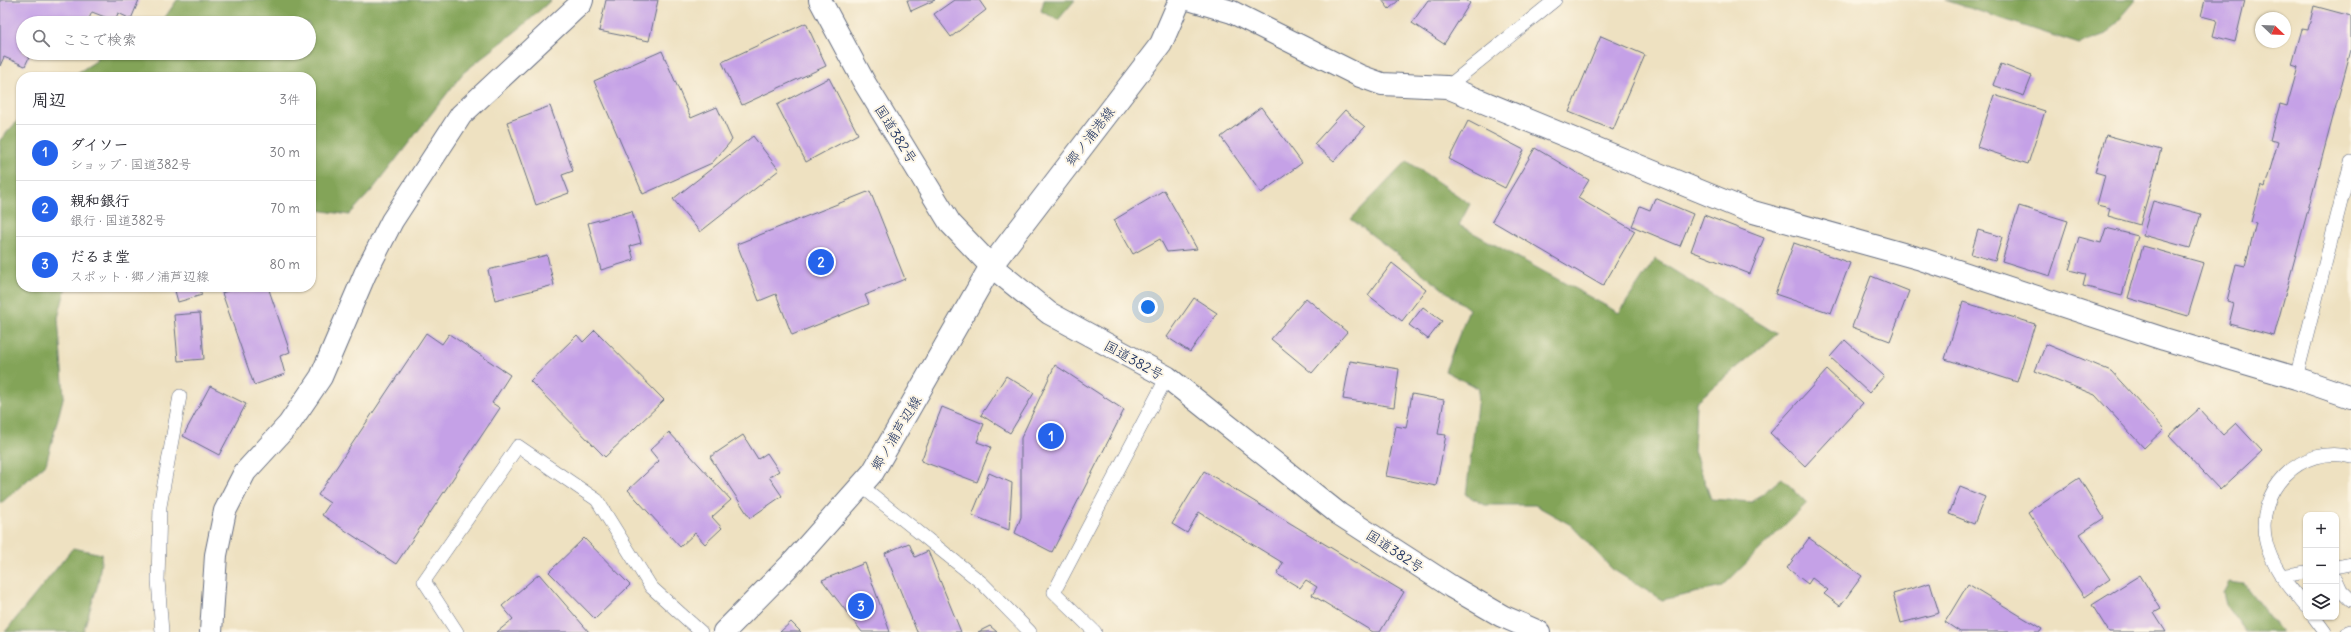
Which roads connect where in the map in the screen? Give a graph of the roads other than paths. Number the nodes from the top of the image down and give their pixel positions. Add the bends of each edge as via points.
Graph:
1 (582, 0) edge
2 (820, 0) edge
3 (1180, 0) edge
4 (1192, 0) edge
5 (1555, 0) edge
6 (1447, 87) junction
7 (2351, 162) edge
8 (991, 266) junction
9 (1167, 377) junction
10 (2296, 378) junction
11 (180, 396) dead end
12 (2351, 397) edge
13 (2351, 457) edge
14 (860, 485) junction
15 (2351, 564) edge
16 (2339, 566) edge
17 (2303, 572) edge
18 (2281, 576) junction
19 (2338, 584) edge
20 (2351, 600) edge
21 (2303, 603) edge
22 (2316, 620) edge
23 (162, 632) edge
24 (211, 632) edge
25 (457, 632) edge
26 (701, 632) edge
27 (724, 632) edge
28 (1030, 632) edge
29 (1095, 632) edge
30 (1539, 632) edge
31 (2325, 632) edge

1 - 24 main road via 461,115 392,221 365,274 321,377 289,424 245,472 225,511 216,555
2 - 8 main road, 国道382号 via 864,82 950,222
3 - 8 main road, 郷ノ浦港線 via 1161,44
4 - 6 main road via 1232,12 1360,76 1382,84
5 - 6 lane
6 - 10 main road via 1746,210 1921,259 2164,339
7 - 10 lane
8 - 9 main road, 国道382号 via 1049,313
8 - 14 main road, 郷ノ浦芦辺線 via 892,442 873,472
9 - 29 lane via 1054,592
9 - 30 main road, 国道382号 via 1339,514 1452,587 1502,616
10 - 12 main road
11 - 23 lane via 160,506 158,580
13 - 18 lane via 2319,457 2298,464 2282,478 2269,497 2264,519 2266,541 2273,564
14 - 27 main road, 郷ノ浦芦辺線 via 794,561
14 - 28 lane via 982,582
15 - 16 lane
17 - 18 lane
18 - 21 lane
19 - 20 lane
22 - 31 lane
25 - 26 lane via 424,581 518,446 597,500 651,587

